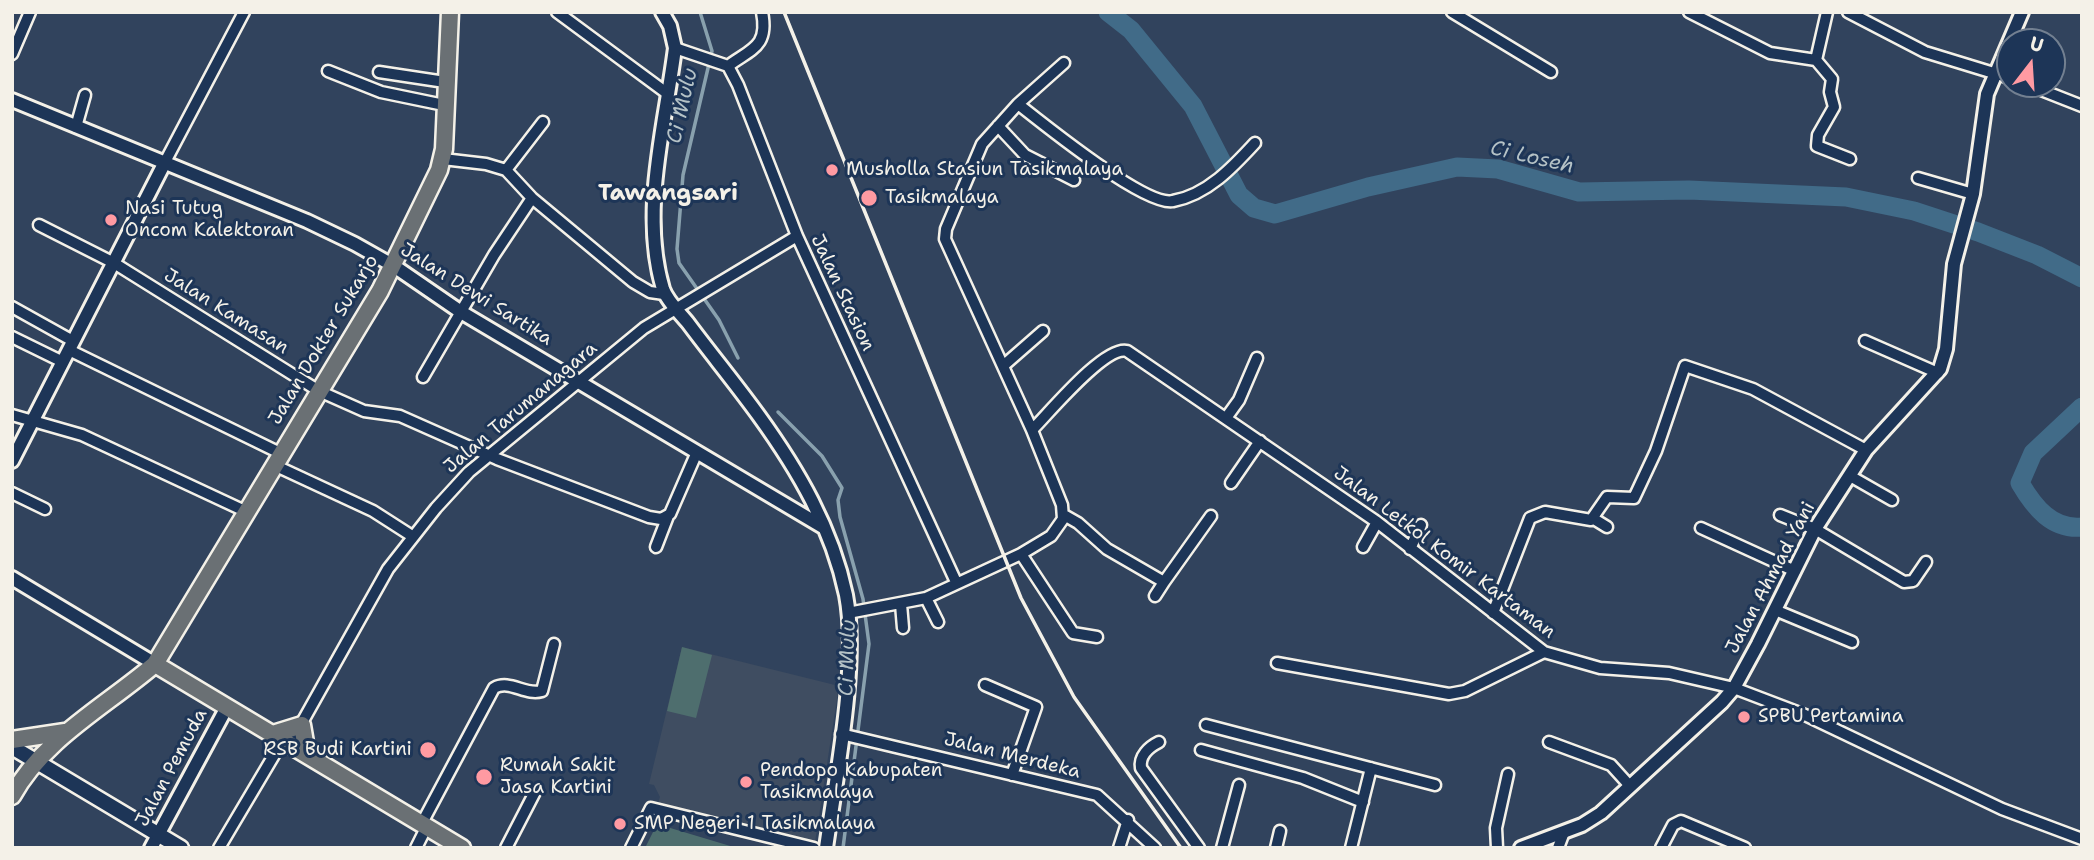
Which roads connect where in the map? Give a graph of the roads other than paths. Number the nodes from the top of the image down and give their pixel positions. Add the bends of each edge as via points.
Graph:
1 (30, 12) edge
2 (244, 12) edge
3 (557, 12) edge
4 (662, 12) edge
5 (762, 12) edge
6 (1689, 12) edge
7 (1827, 12) edge
8 (1848, 12) edge
9 (2022, 12) edge
10 (447, 13) edge
11 (1455, 13) edge
12 (675, 48) junction
13 (12, 54) edge
14 (1816, 60) junction
15 (1064, 63) dead end
16 (727, 66) junction
17 (328, 71) dead end
18 (379, 72) dead end
19 (1551, 72) dead end
20 (1995, 72) junction
21 (445, 82) junction
22 (668, 94) junction
23 (85, 95) dead end
24 (2062, 98) edge
25 (12, 100) edge
26 (1018, 104) junction
27 (444, 105) junction
28 (2082, 106) edge
29 (543, 122) dead end
30 (998, 126) junction
31 (76, 127) junction
32 (1255, 143) dead end
33 (443, 159) junction
34 (1850, 159) dead end
35 (166, 162) junction
36 (506, 170) junction
37 (1919, 178) dead end
38 (1074, 180) dead end
39 (1972, 194) junction
40 (532, 198) junction
41 (39, 225) dead end
42 (797, 236) junction
43 (114, 263) junction
44 (394, 266) junction
45 (664, 294) junction
46 (12, 307) edge
47 (675, 307) junction
48 (461, 312) junction
49 (1044, 331) dead end
50 (12, 337) edge
51 (1865, 341) dead end
52 (68, 351) junction
53 (1258, 358) dead end
54 (1003, 366) junction
55 (1938, 373) junction
56 (423, 377) dead end
57 (580, 380) junction
58 (320, 391) junction
59 (12, 415) edge
60 (1226, 418) junction
61 (35, 419) junction
62 (1032, 430) junction
63 (1260, 441) junction
64 (1866, 450) junction
65 (697, 452) junction
66 (488, 456) junction
67 (277, 459) junction
68 (12, 461) edge
69 (1850, 476) junction
70 (1231, 483) dead end
71 (12, 493) edge
72 (1892, 500) dead end
73 (45, 509) dead end
74 (247, 512) junction
75 (1780, 514) dead end
76 (1064, 515) junction
77 (668, 516) junction
78 (1211, 516) dead end
79 (1594, 519) junction
80 (1377, 522) junction
81 (1421, 524) dead end
82 (823, 527) junction
83 (1607, 527) dead end
84 (1701, 528) dead end
85 (1815, 529) junction
86 (412, 536) junction
87 (656, 547) dead end
88 (1363, 547) dead end
89 (1410, 549) junction
90 (1021, 554) junction
91 (1926, 562) dead end
92 (1795, 570) junction
93 (12, 578) edge
94 (956, 582) junction
95 (1164, 582) junction
96 (1156, 596) dead end
97 (926, 598) junction
98 (901, 604) junction
99 (1775, 610) junction
100 (853, 612) junction
101 (1493, 613) junction
102 (938, 622) dead end
103 (903, 628) dead end
104 (1097, 637) dead end
105 (1852, 642) dead end
106 (554, 644) dead end
107 (1544, 652) junction
108 (1277, 663) dead end
109 (155, 664) junction
110 (985, 685) dead end
111 (1734, 688) junction
112 (227, 708) junction
113 (302, 725) junction
114 (1206, 725) dead end
115 (68, 732) junction
116 (846, 734) junction
117 (282, 739) junction
118 (12, 740) edge
119 (1159, 742) dead end
120 (1549, 742) dead end
121 (12, 747) edge
122 (1201, 750) dead end
123 (307, 754) junction
124 (36, 760) junction
125 (1371, 768) junction
126 (1508, 774) dead end
127 (1012, 775) junction
128 (1239, 785) dead end
129 (1435, 785) dead end
130 (1630, 786) junction
131 (536, 790) dead end
132 (12, 796) edge
133 (1363, 802) junction
134 (1128, 820) junction
135 (425, 825) junction
136 (1280, 831) dead end
137 (1564, 832) junction
138 (2082, 839) edge
139 (155, 841) edge
140 (181, 848) edge
141 (219, 848) edge
142 (415, 848) edge
143 (463, 848) edge
144 (506, 848) edge
145 (631, 848) edge
146 (814, 848) edge
147 (826, 848) edge
148 (1119, 848) edge
149 (1156, 848) edge
150 (1199, 848) edge
151 (1222, 848) edge
152 (1276, 848) edge
153 (1350, 848) edge
154 (1497, 848) edge
155 (1521, 848) edge
156 (1558, 848) edge
157 (1661, 848) edge
158 (1745, 848) edge

1 - 13 street
2 - 35 street
3 - 22 street
4 - 12 street
5 - 16 street via 762,40
6 - 14 street via 1770,53
7 - 14 street
8 - 20 street via 1925,52
9 - 20 street, Jalan Ahmad Yani
10 - 21 main road, Jalan Dokter Sukarjo
11 - 19 street
12 - 16 street
12 - 22 street
14 - 34 street via 1831,75 1834,107 1818,135 1818,146
15 - 26 street
16 - 42 street, Jalan Stasion
17 - 27 street via 381,93
18 - 21 street
20 - 39 street, Jalan Ahmad Yani via 1987,94
21 - 27 main road, Jalan Dokter Sukarjo
22 - 45 street via 652,209 654,256
23 - 31 street
24 - 28 street
25 - 31 street, Jalan Dewi Sartika
26 - 30 street
26 - 32 street via 1073,147 1154,198 1173,201 1212,184
27 - 33 main road, Jalan Dokter Sukarjo
29 - 36 street
30 - 38 street via 1025,155
30 - 54 street via 977,154 945,239
31 - 35 street, Jalan Dewi Sartika
33 - 36 street
33 - 44 main road, Jalan Dokter Sukarjo
35 - 43 street
35 - 44 street, Jalan Dewi Sartika via 307,221
36 - 40 street
37 - 39 street
39 - 55 street, Jalan Ahmad Yani via 1959,239 1946,349
40 - 45 street via 633,282
40 - 48 street
41 - 43 street, Jalan Kamasan
42 - 47 street, Jalan Tarumanagara
42 - 94 street, Jalan Stasion
43 - 52 street
43 - 58 street, Jalan Kamasan
44 - 48 street, Jalan Dewi Sartika
44 - 58 main road, Jalan Dokter Sukarjo
45 - 47 street
46 - 52 street
47 - 57 street, Jalan Tarumanagara
47 - 82 street via 774,437 807,488
48 - 56 street
48 - 57 street, Jalan Dewi Sartika
49 - 54 street
50 - 52 street
51 - 55 street
52 - 61 street
52 - 67 street
53 - 60 street
54 - 62 street
55 - 64 street, Jalan Ahmad Yani
57 - 65 street, Jalan Dewi Sartika
57 - 66 street, Jalan Tarumanagara
58 - 66 street, Jalan Kamasan via 364,411 400,416
58 - 67 main road, Jalan Dokter Sukarjo
59 - 61 street
60 - 62 street, Jalan Letkol Komir Kartaman via 1127,351 1118,350 1083,377
60 - 63 street, Jalan Letkol Komir Kartaman
61 - 68 street
61 - 74 street via 82,435
62 - 76 street
63 - 70 street
63 - 80 street, Jalan Letkol Komir Kartaman
64 - 69 street, Jalan Ahmad Yani
64 - 79 street via 1753,389 1685,366 1635,496 1607,497
65 - 77 street
65 - 82 street, Jalan Dewi Sartika
66 - 77 street, Jalan Kamasan via 649,517
66 - 86 street, Jalan Tarumanagara
67 - 74 main road, Jalan Dokter Sukarjo
67 - 86 street
69 - 72 street
69 - 85 street, Jalan Ahmad Yani
71 - 73 street
74 - 109 main road, Jalan Dokter Sukarjo
75 - 85 street
76 - 90 street via 1054,534
76 - 95 street via 1107,549
77 - 87 street
78 - 95 street
79 - 83 street
79 - 101 street via 1545,512 1530,518
80 - 88 street
80 - 89 street, Jalan Letkol Komir Kartaman
81 - 89 street
82 - 100 street
84 - 92 street
85 - 91 street via 1904,582 1913,581
85 - 92 street, Jalan Ahmad Yani
86 - 113 street, Jalan Tarumanagara via 381,580
89 - 101 street, Jalan Letkol Komir Kartaman
90 - 94 street
90 - 104 street via 1073,632
92 - 99 street, Jalan Ahmad Yani
93 - 109 street
94 - 97 street
95 - 96 street
97 - 98 street
97 - 102 street
98 - 100 street
98 - 103 street
99 - 105 street
99 - 111 street, Jalan Ahmad Yani
100 - 116 street
101 - 107 street, Jalan Letkol Komir Kartaman
106 - 135 street via 542,691 533,693 503,684 494,688
107 - 108 street via 1465,691 1449,694
107 - 111 street, Jalan Letkol Komir Kartaman via 1600,668 1669,673
109 - 112 main road
109 - 115 main road, Jalan Dokter Sukarjo
110 - 127 street via 1036,707
111 - 130 street, Jalan Ahmad Yani via 1708,718
111 - 138 street, Jalan Letkol Komir Kartaman via 1804,715 2002,809
112 - 117 main road
112 - 139 street, Jalan Pemuda
113 - 117 main road
113 - 123 main road
114 - 125 street
115 - 118 main road
115 - 124 main road, Jalan Dokter Sukarjo
116 - 127 street, Jalan Merdeka
116 - 147 street
117 - 123 main road
117 - 141 street
119 - 150 street via 1147,750 1141,768
120 - 130 street via 1611,765
121 - 124 main road
122 - 133 street via 1303,778
123 - 135 main road
124 - 132 main road, Jalan Dokter Sukarjo
124 - 139 main road
125 - 129 street
125 - 133 street
126 - 154 street via 1496,825
127 - 134 street, Jalan Merdeka via 1100,796
128 - 151 street
130 - 137 street, Jalan Ahmad Yani via 1601,813
131 - 144 street
133 - 153 street
134 - 148 street
134 - 149 street, Jalan Merdeka
135 - 142 street
135 - 143 main road
136 - 152 street
137 - 155 street, Jalan Ahmad Yani
137 - 156 street
139 - 140 main road
145 - 146 street via 651,808
157 - 158 street via 1675,823 1683,821

